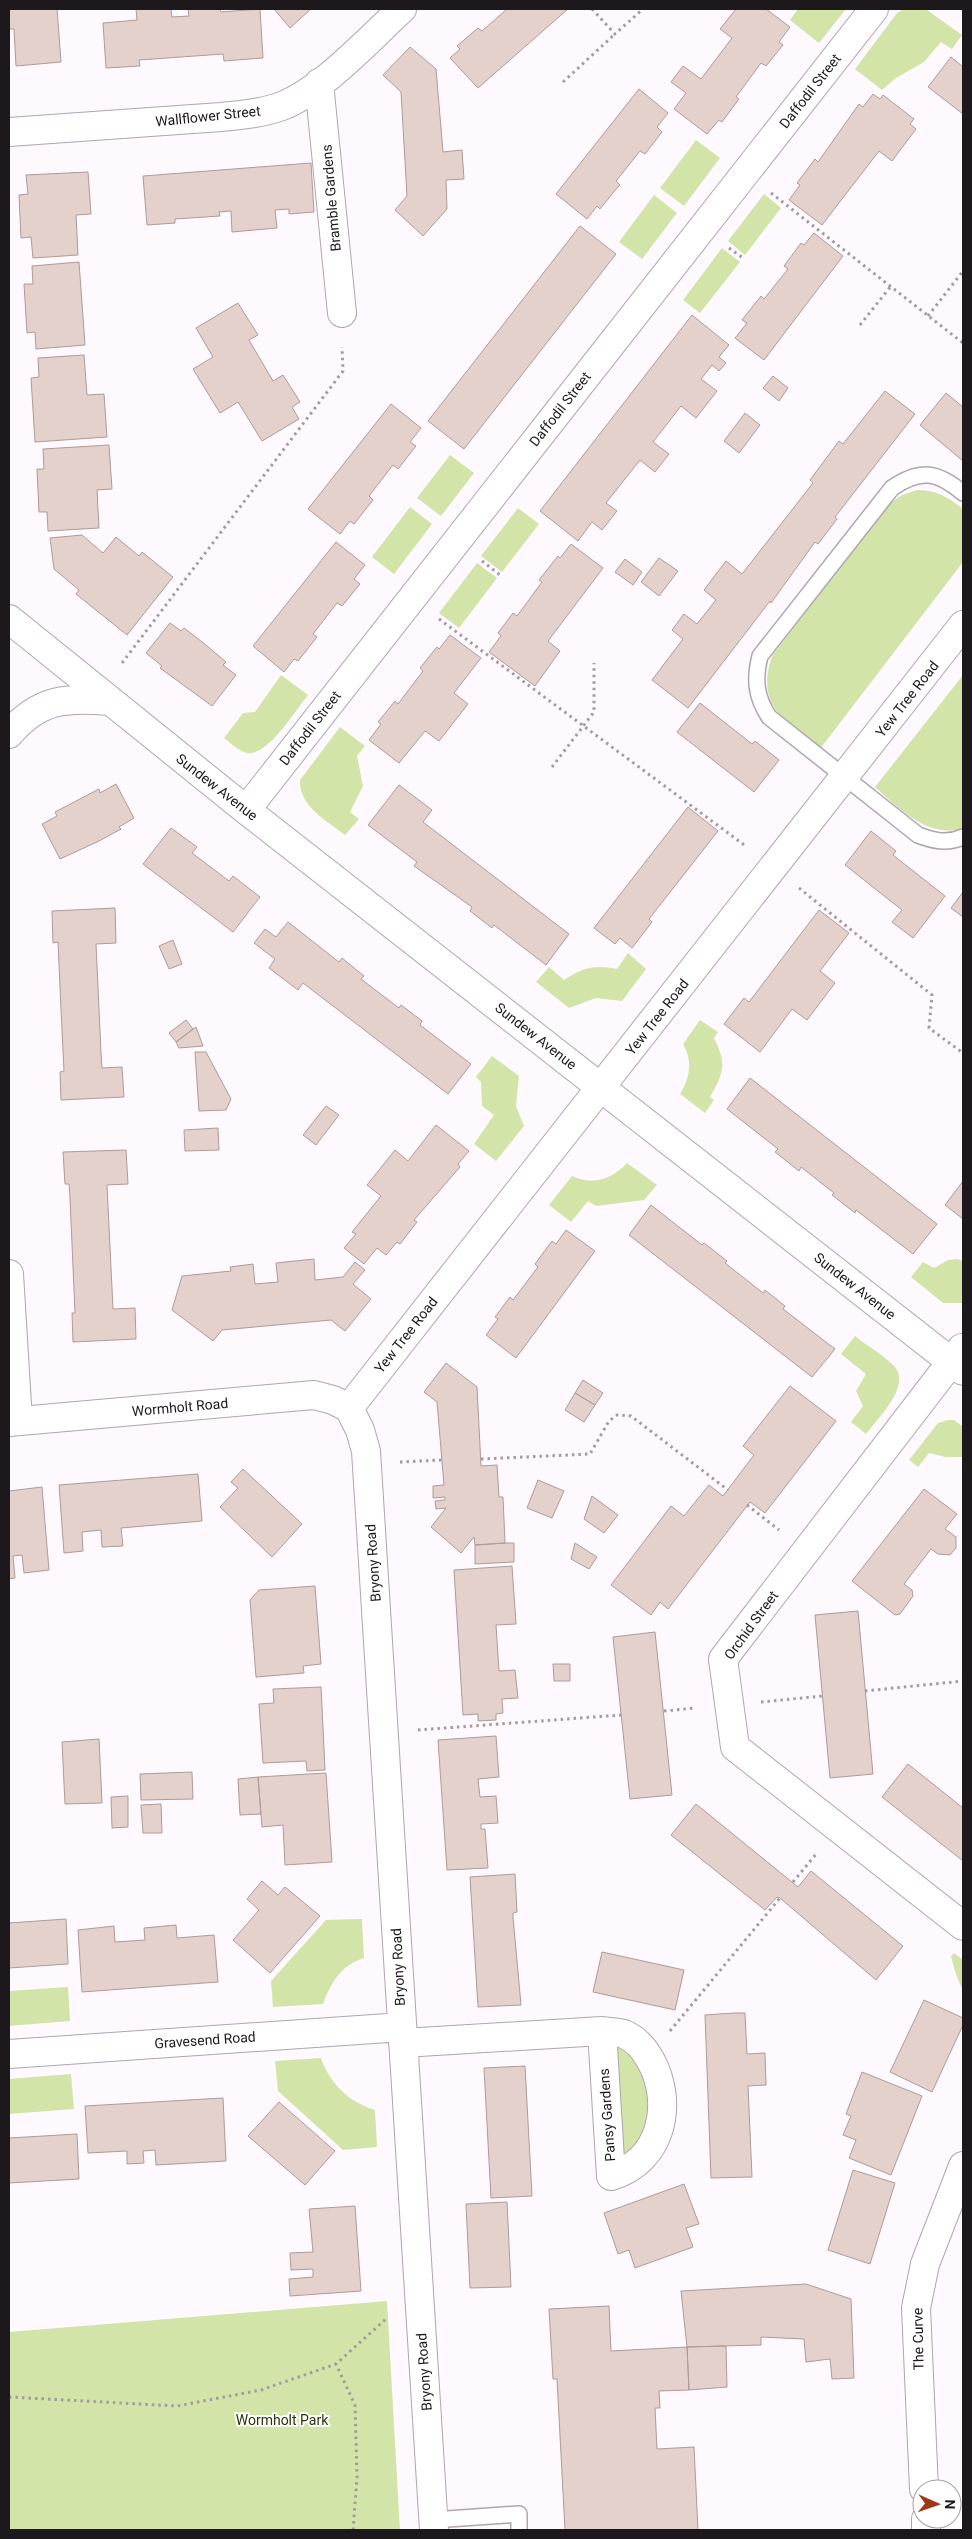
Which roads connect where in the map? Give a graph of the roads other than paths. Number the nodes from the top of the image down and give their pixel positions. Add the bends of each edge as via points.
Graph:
1 (402, 9) edge
2 (874, 9) edge
3 (320, 83) junction
4 (9, 132) edge
5 (342, 314) road end
6 (963, 493) edge
7 (9, 619) edge
8 (963, 625) edge
9 (109, 702) junction
10 (9, 734) edge
11 (846, 777) junction
12 (246, 810) junction
13 (963, 837) edge
14 (602, 1087) junction
15 (9, 1274) edge
16 (959, 1360) edge
17 (349, 1408) junction
18 (13, 1422) edge
19 (963, 1926) edge
20 (602, 2031) junction
21 (402, 2035) junction
22 (9, 2054) edge
23 (963, 2166) edge
24 (924, 2479) edge
25 (433, 2525) edge
26 (520, 2530) edge

1 - 3 street, Wallflower Street
2 - 12 street, Daffodil Street
3 - 4 street, Wallflower Street via 284,105 255,113
3 - 5 street, Bramble Gardens
6 - 11 lane via 949,481 934,475 907,478 892,488 760,656 756,689 760,704 769,717
7 - 9 street, Sundew Avenue
8 - 11 street, Yew Tree Road
9 - 10 street via 77,698 50,703 30,713
9 - 12 street, Sundew Avenue
11 - 13 lane via 918,835 934,842 955,841
11 - 14 street, Yew Tree Road
12 - 14 street, Sundew Avenue
14 - 16 street, Sundew Avenue
14 - 17 street, Yew Tree Road
15 - 18 street
16 - 19 street, Orchid Street via 723,1660 735,1747
17 - 18 street, Wormholt Road via 314,1395
17 - 21 street, Bryony Road via 366,1450
20 - 20 street, Pansy Gardens via 624,2034 637,2042 649,2057 662,2090 663,2112 650,2148 626,2172 611,2176
20 - 21 street, Pansy Gardens
21 - 22 street, Gravesend Road
21 - 25 street, Bryony Road
23 - 24 street, The Curve via 925,2264 916,2308
25 - 26 lane via 519,2514

